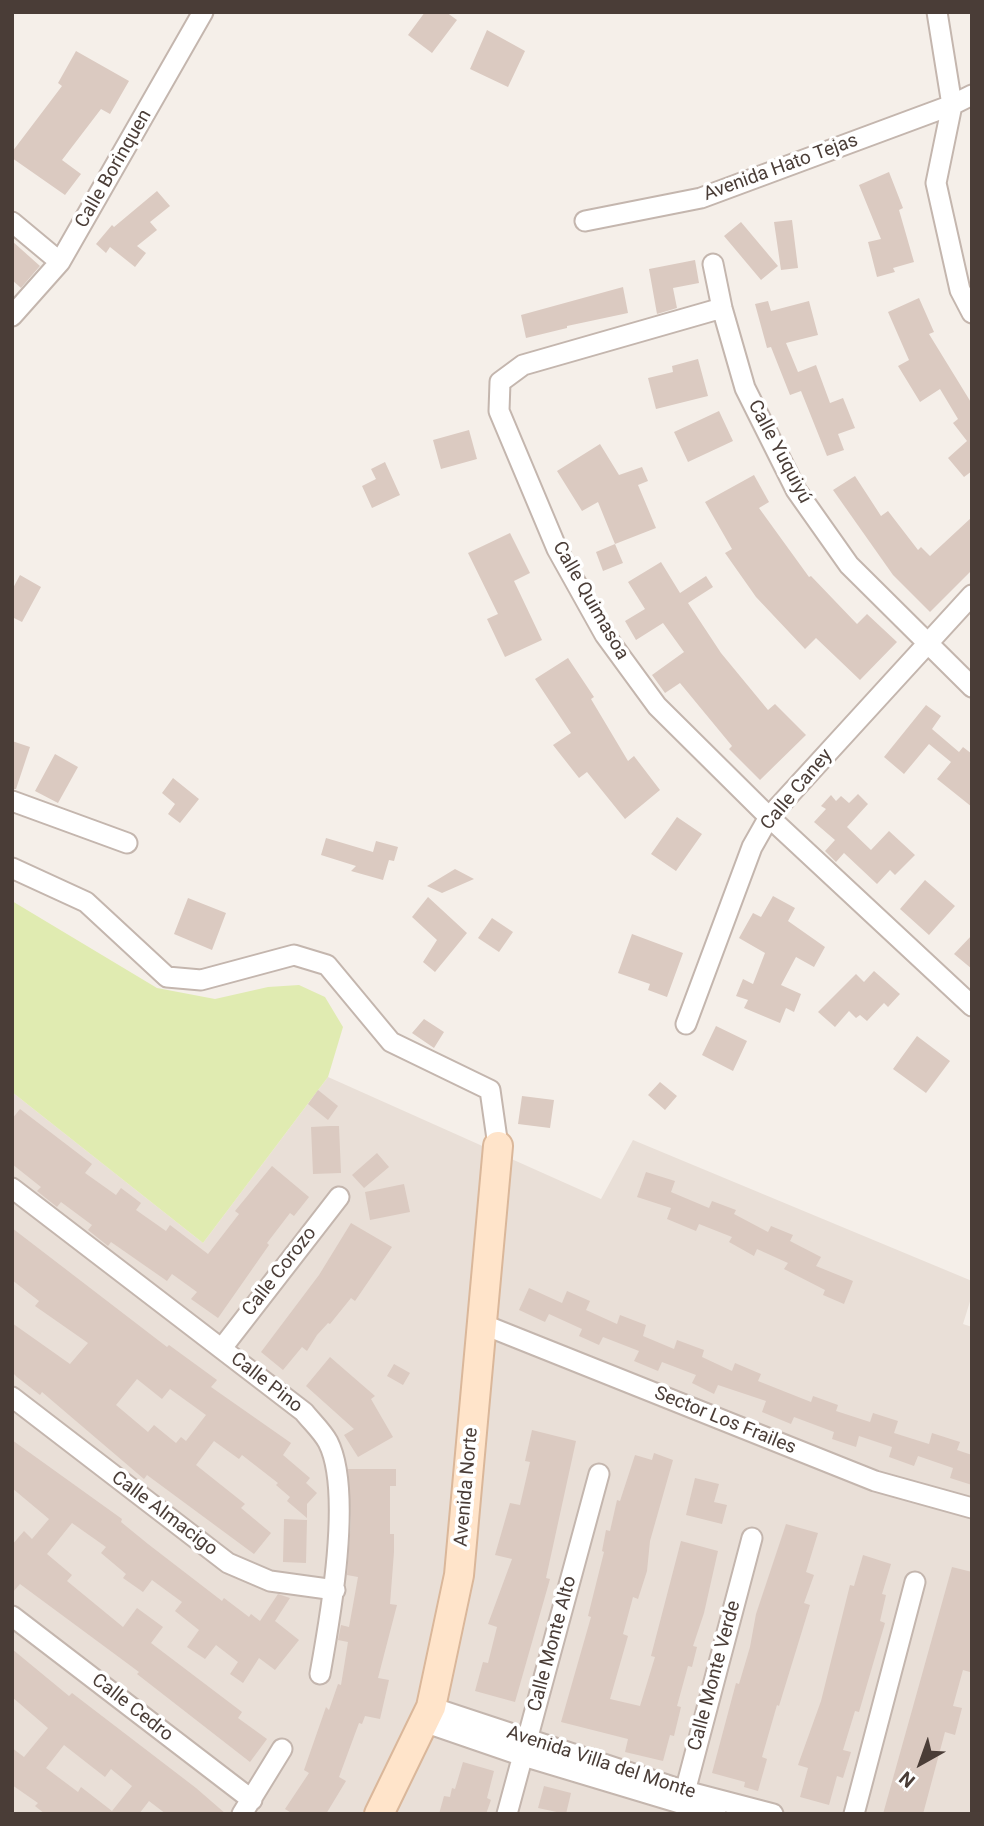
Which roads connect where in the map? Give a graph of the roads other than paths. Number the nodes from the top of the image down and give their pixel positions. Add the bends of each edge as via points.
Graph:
1 (203, 12) edge
2 (937, 12) edge
3 (972, 95) edge
4 (952, 106) junction
5 (585, 221) dead end
6 (12, 222) edge
7 (60, 262) junction
8 (713, 264) dead end
9 (722, 308) junction
10 (972, 313) edge
11 (12, 316) edge
12 (972, 595) edge
13 (926, 644) junction
14 (972, 687) edge
15 (12, 802) edge
16 (769, 817) junction
17 (127, 843) dead end
18 (12, 868) edge
19 (972, 1006) edge
20 (686, 1024) dead end
21 (498, 1146) joint
22 (12, 1188) edge
23 (339, 1197) dead end
24 (482, 1324) junction
25 (222, 1348) junction
26 (12, 1397) edge
27 (599, 1474) dead end
28 (972, 1508) edge
29 (752, 1538) dead end
30 (915, 1582) dead end
31 (335, 1590) junction
32 (12, 1616) edge
33 (320, 1674) dead end
34 (428, 1715) junction
35 (525, 1748) junction
36 (282, 1749) dead end
37 (682, 1803) edge
38 (247, 1807) edge
39 (379, 1814) edge
40 (507, 1814) edge
41 (716, 1814) edge
42 (773, 1814) edge
43 (854, 1814) edge

1 - 7 street, Calle Borinquen
2 - 4 street
3 - 4 street, Avenida Hato Tejas
4 - 5 street, Avenida Hato Tejas via 701,198
4 - 10 street via 936,183 960,290
6 - 7 street
7 - 11 street, Calle Borinquen
8 - 9 street, Calle Yuquiyú
9 - 13 street, Calle Yuquiyú via 745,387 796,490 849,565
9 - 16 street, Calle Quimasoa via 523,365 500,382 499,411 557,549 605,635 656,706
12 - 13 street, Calle Caney
13 - 14 street, Calle Yuquiyú
13 - 16 street, Calle Caney
15 - 17 street
16 - 19 street, Calle Quimasoa
16 - 20 street, Calle Caney via 752,847
18 - 21 street via 86,902 167,977 201,980 294,955 327,965 391,1042 490,1090
21 - 24 street, Avenida Norte
22 - 25 street, Calle Pino
23 - 25 street, Calle Corozo
24 - 28 street, Sector Los Frailes via 875,1481
24 - 34 street, Avenida Norte via 459,1575
25 - 31 street, Calle Pino via 304,1412 328,1442 338,1473
26 - 31 street, Calle Almacigo via 228,1563 270,1581
27 - 35 street, Calle Monte Alto
29 - 37 street, Calle Monte Verde
30 - 43 street
31 - 33 street, Calle Pino
32 - 38 street, Calle Cedro
34 - 35 street, Avenida Villa del Monte
34 - 39 street, Avenida Norte
35 - 37 street, Avenida Villa del Monte
35 - 40 street, Calle Monte Alto
36 - 38 street
37 - 41 street, Avenida Villa del Monte
37 - 42 street, Avenida Villa del Monte

